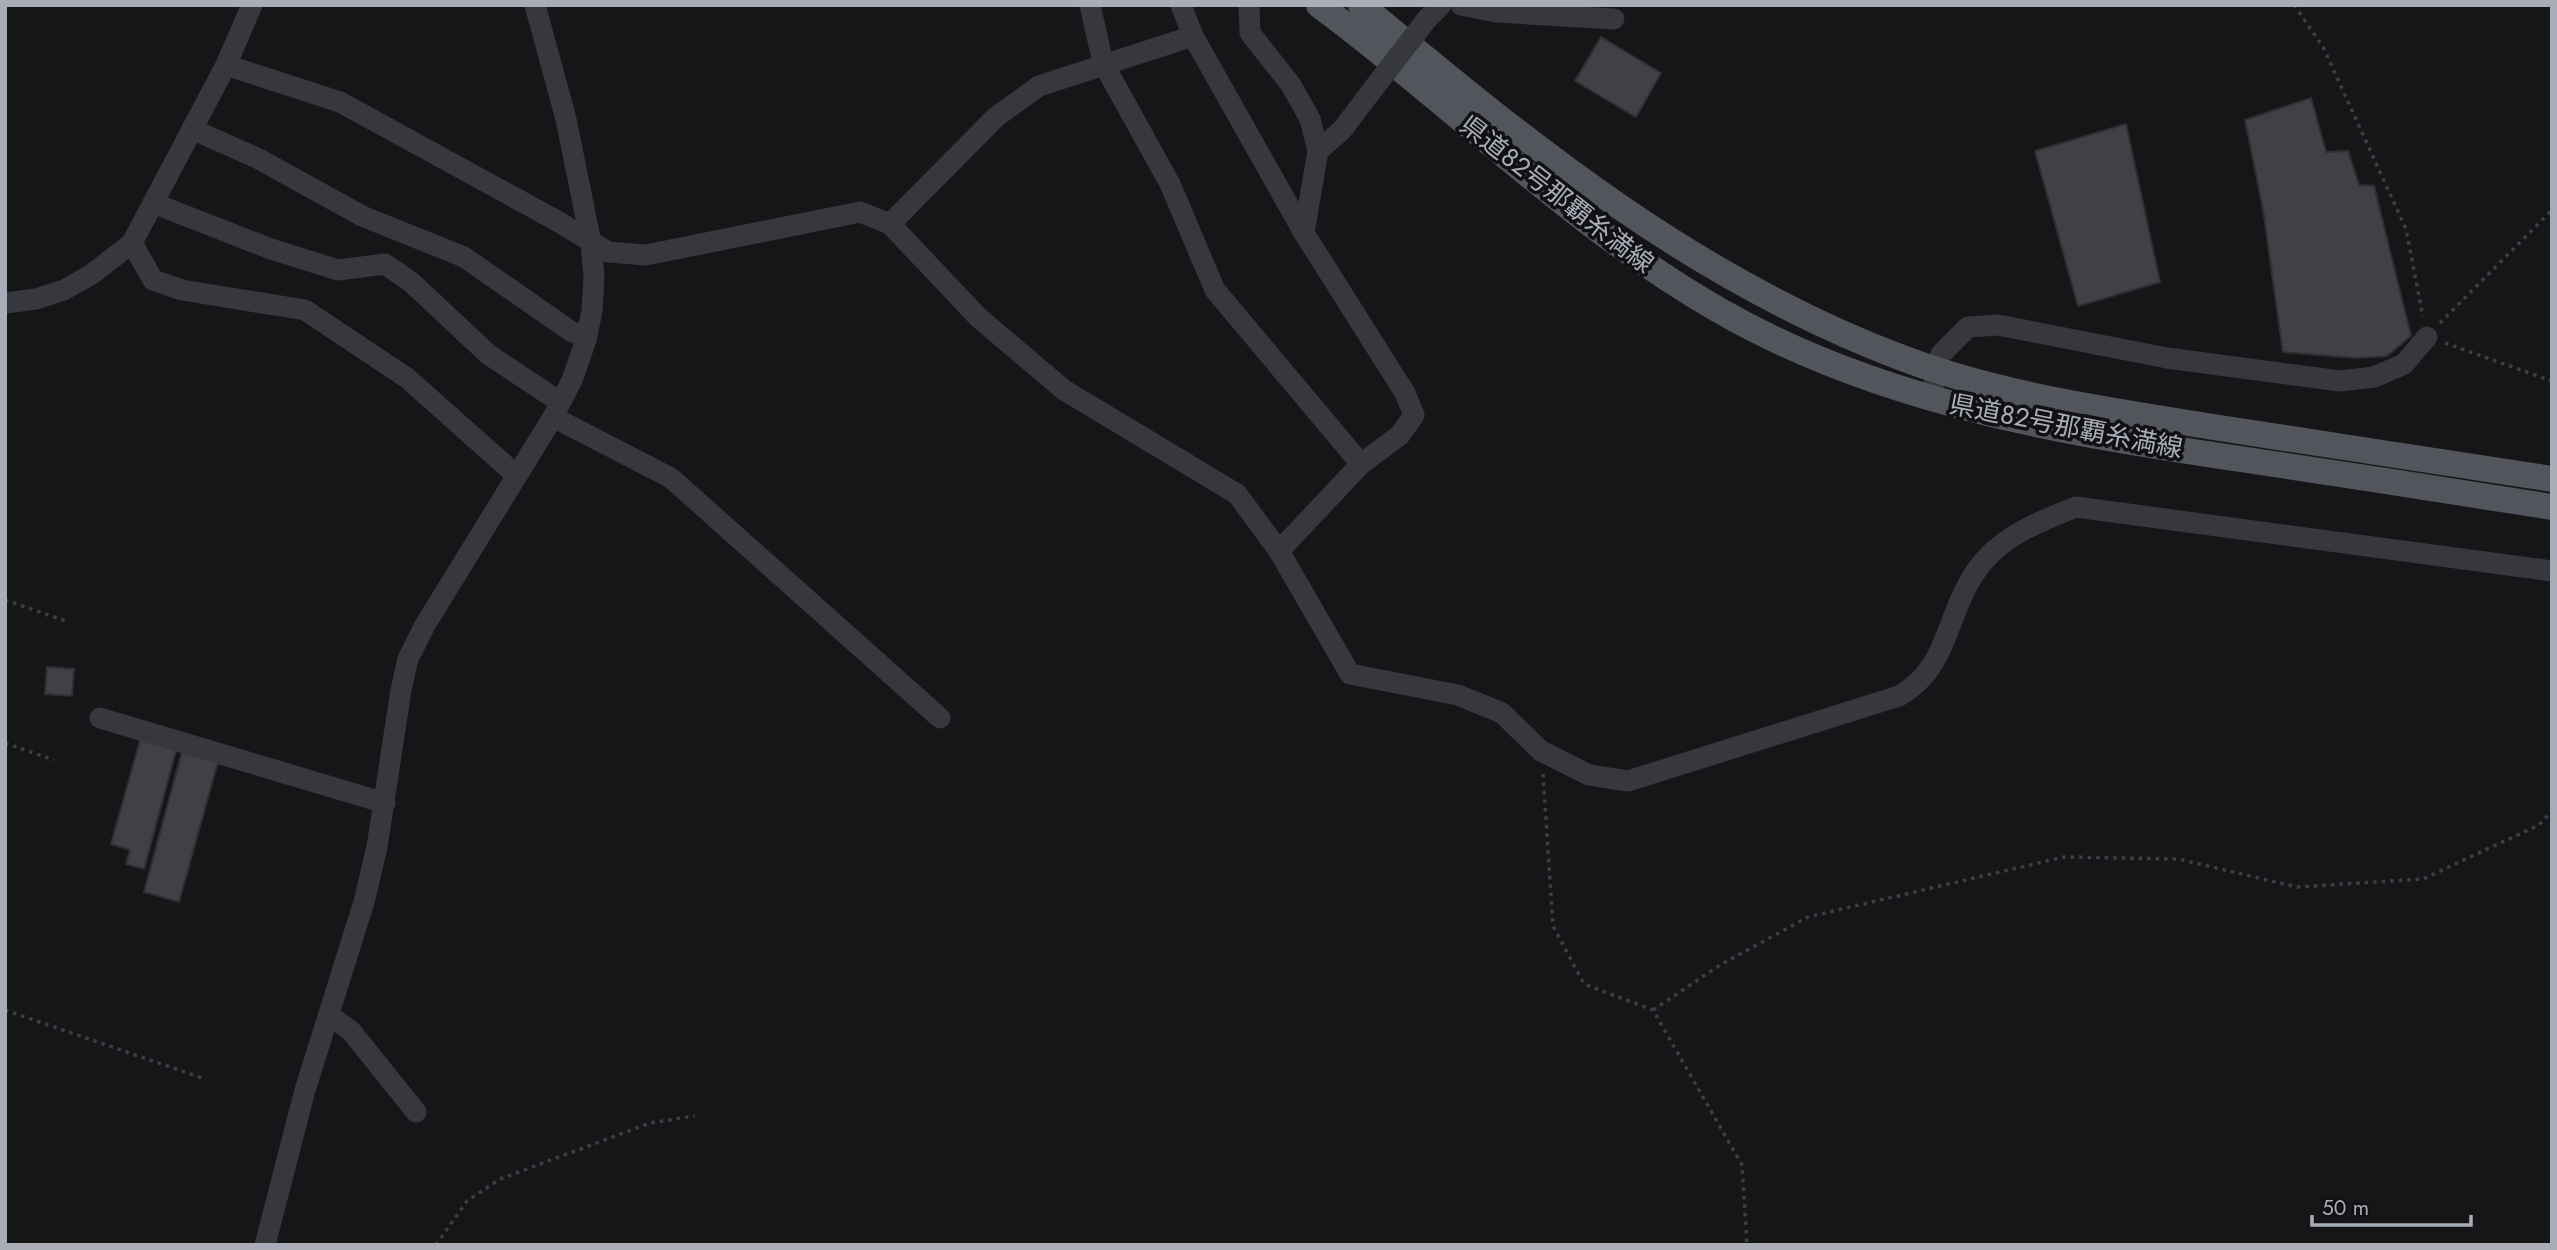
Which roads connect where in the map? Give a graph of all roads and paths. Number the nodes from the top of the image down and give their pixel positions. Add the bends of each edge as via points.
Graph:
1 (252, 5) edge
2 (535, 5) edge
3 (1090, 5) edge
4 (1181, 5) edge
5 (1249, 5) edge
6 (1319, 5) edge
7 (1361, 5) edge
8 (1461, 5) edge
9 (2294, 5) edge
10 (1434, 12) edge
11 (1614, 19) dead end
12 (1193, 36) junction
13 (1102, 63) junction
14 (226, 65) junction
15 (192, 129) junction
16 (1318, 151) junction
17 (153, 203) junction
18 (2552, 210) edge
19 (890, 224) junction
20 (1304, 233) junction
21 (132, 243) junction
22 (591, 243) junction
23 (5, 303) edge
24 (587, 335) junction
25 (2427, 337) junction
26 (1938, 370) junction
27 (2552, 381) edge
28 (1929, 399) junction
29 (557, 409) junction
30 (1361, 464) junction
31 (516, 475) junction
32 (2552, 479) edge
33 (2552, 507) edge
34 (1279, 551) junction
35 (2552, 571) edge
36 (5, 600) edge
37 (66, 621) dead end
38 (100, 718) dead end
39 (940, 718) dead end
40 (5, 743) edge
41 (1541, 751) junction
42 (54, 760) dead end
43 (384, 803) junction
44 (2552, 811) edge
45 (5, 1010) edge
46 (1653, 1010) junction
47 (329, 1015) junction
48 (205, 1079) dead end
49 (416, 1112) dead end
50 (695, 1116) dead end
51 (265, 1245) edge
52 (436, 1245) edge
53 (1747, 1245) edge

1 - 14 street
2 - 22 street via 566,119
3 - 13 street
4 - 12 street
5 - 16 street via 1250,33 1291,85 1310,119
6 - 28 main road, 県道82号那覇糸満線 via 1525,173 1668,279 1783,342
7 - 26 main road, 県道82号那覇糸満線 via 1519,135 1674,245 1814,321
8 - 11 street via 1496,12
9 - 25 path via 2323,47 2406,229
10 - 16 street, bridge via 1342,130
12 - 13 street
12 - 20 street
13 - 19 street via 1039,86 996,117
13 - 30 street via 1170,184 1215,290
14 - 15 street
14 - 22 street via 340,102
15 - 17 street
15 - 24 street via 362,216 464,257 572,332
16 - 20 street
17 - 21 street
17 - 29 street via 338,270 385,264
18 - 25 path
19 - 22 street via 860,212 646,255 608,252
19 - 34 street via 979,318 1064,390 1237,494
20 - 30 street via 1405,393 1414,415 1400,435
21 - 23 street via 64,290
21 - 31 street via 153,280 182,290 304,310 407,378
22 - 24 street via 594,277
24 - 29 street
25 - 26 street via 2403,364 2374,377 2340,381 2167,358 1998,325 1968,327 1941,354
25 - 27 path
26 - 28 street
26 - 32 main road, 県道82号那覇糸満線 via 2108,410
28 - 33 main road, 県道82号那覇糸満線 via 2047,427
29 - 31 street
29 - 39 street via 671,478
30 - 34 street
31 - 43 street via 408,659
34 - 41 street via 1350,674 1458,695 1502,713
35 - 41 street via 2076,507 2021,529 1994,551 1971,578 1932,669 1919,685 1899,696 1628,781 1589,775
36 - 37 path
38 - 43 street
40 - 42 path
41 - 46 path via 1553,926 1584,984
43 - 47 street via 364,902
44 - 46 path via 2539,825 2423,878 2297,887 2178,859 2064,857 1808,918 1720,965
45 - 48 path
46 - 53 path via 1742,1165
47 - 49 street via 351,1031
47 - 51 street
50 - 52 path via 639,1127 500,1178 467,1201

